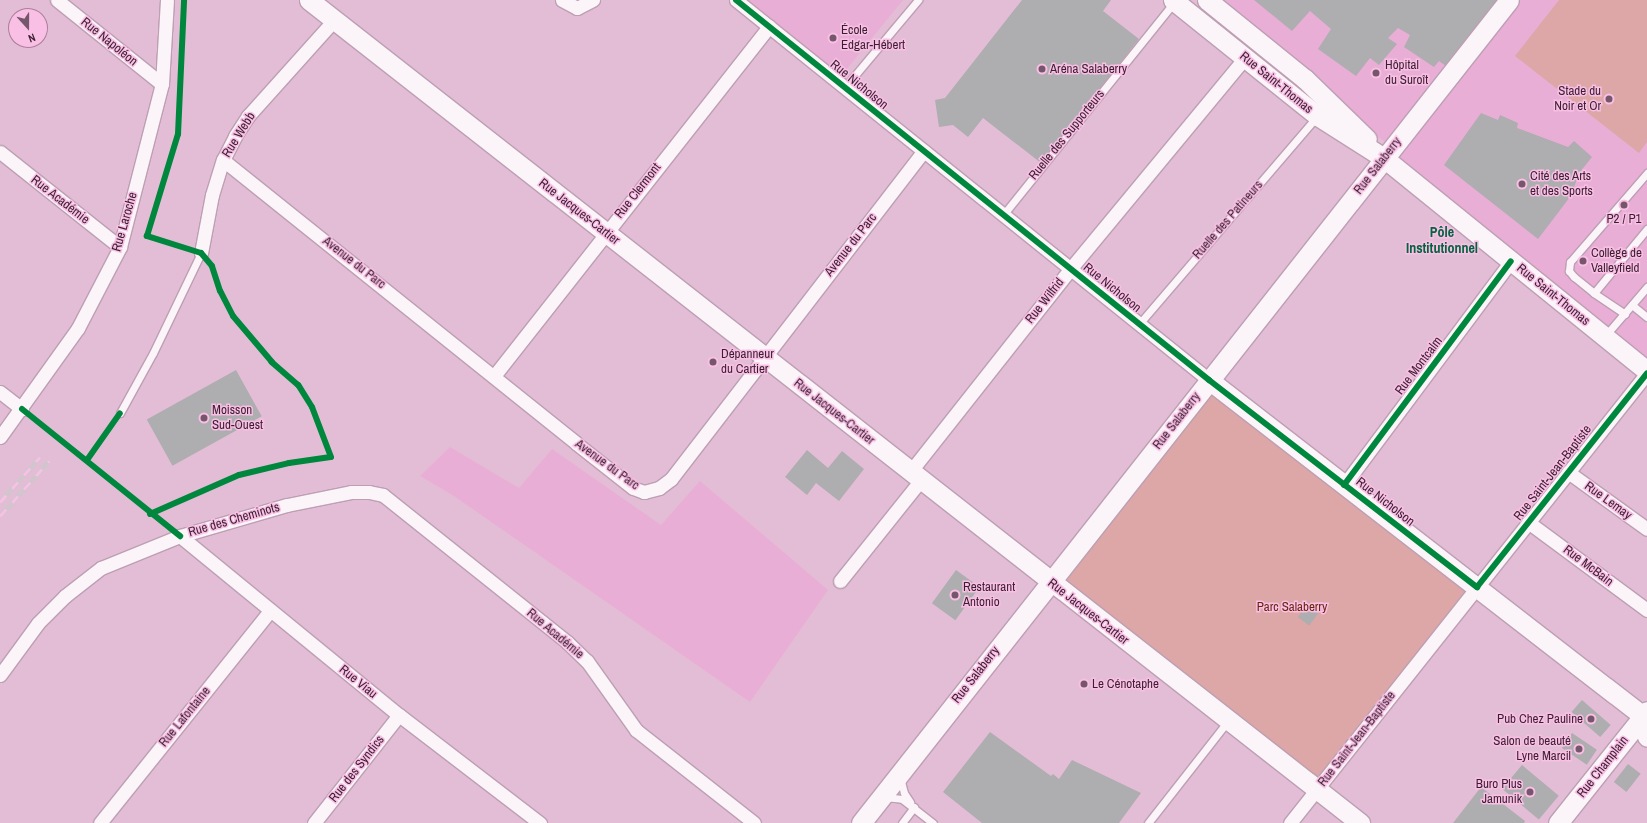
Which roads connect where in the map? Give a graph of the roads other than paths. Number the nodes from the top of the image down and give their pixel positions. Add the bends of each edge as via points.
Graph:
1 (57, 0) edge
2 (167, 0) edge
3 (309, 0) edge
4 (562, 0) edge
5 (593, 0) edge
6 (736, 0) edge
7 (918, 0) edge
8 (1175, 0) edge
9 (1207, 0) edge
10 (1509, 0) edge
11 (334, 20) junction
12 (769, 26) junction
13 (1245, 58) junction
14 (1274, 66) junction
15 (162, 84) junction
16 (845, 87) junction
17 (1318, 116) junction
18 (924, 151) junction
19 (0, 152) edge
20 (1384, 158) junction
21 (223, 160) junction
22 (1647, 172) edge
23 (1003, 215) junction
24 (1647, 229) edge
25 (606, 233) junction
26 (120, 247) junction
27 (201, 253) joint
28 (1510, 261) junction
29 (1071, 268) junction
30 (1647, 287) edge
31 (1594, 293) junction
32 (1632, 305) junction
33 (1625, 314) junction
34 (1647, 317) edge
35 (1139, 324) junction
36 (1604, 337) junction
37 (763, 357) junction
38 (1647, 372) edge
39 (494, 376) junction
40 (1209, 380) junction
41 (0, 392) edge
42 (22, 409) junction
43 (120, 413) dead end
44 (0, 437) edge
45 (1568, 472) junction
46 (915, 476) junction
47 (1344, 485) junction
48 (351, 492) joint
49 (1528, 522) junction
50 (1647, 529) edge
51 (180, 536) junction
52 (840, 581) dead end
53 (1049, 582) junction
54 (1477, 587) junction
55 (1647, 610) edge
56 (270, 611) junction
57 (0, 675) edge
58 (399, 714) junction
59 (1646, 714) edge
60 (1228, 721) junction
61 (1647, 737) edge
62 (899, 774) junction
63 (1316, 790) junction
64 (881, 797) junction
65 (914, 807) junction
66 (100, 823) edge
67 (314, 823) edge
68 (540, 823) edge
69 (754, 823) edge
70 (861, 823) edge
71 (902, 823) edge
72 (933, 823) edge
73 (1148, 823) edge
74 (1290, 823) edge
75 (1360, 823) edge
76 (1558, 823) edge

1 - 15 street, Rue Napoléon
2 - 15 street, Rue Laroche
3 - 11 street, Rue Jacques-Cartier
4 - 5 street via 577,8
6 - 12 street, Rue Nicholson
7 - 16 lane
8 - 13 street, Rue Saint-Thomas
8 - 23 lane, Ruelle des Supporteurs
9 - 14 street, Rue Saint-Thomas
10 - 20 street, Rue Salaberry
11 - 21 street, Rue Webb via 248,116
11 - 25 street, Rue Jacques-Cartier
12 - 16 street, Rue Nicholson
12 - 25 street, Rue Clermont
13 - 14 street, Rue Saint-Thomas
13 - 29 street, Rue Wilfrid
14 - 17 street, Rue Saint-Thomas
14 - 20 street, Rue Saint-Thomas via 1356,127
15 - 26 street, Rue Laroche
16 - 18 street, Rue Nicholson
17 - 20 street, Rue Saint-Thomas
17 - 35 lane, Ruelle des Patineurs
18 - 23 street, Rue Nicholson
18 - 37 street, Avenue du Parc
19 - 26 street, Rue Académie
20 - 28 street, Rue Saint-Thomas
20 - 40 street, Rue Salaberry
21 - 27 street, Rue Webb via 212,195
21 - 39 street, Avenue du Parc
22 - 31 lane via 1570,262 1569,271
23 - 29 street, Rue Nicholson
24 - 31 lane
25 - 37 street, Rue Jacques-Cartier
25 - 39 street, Rue Clermont
26 - 42 street, Rue Laroche via 78,328
27 - 43 lane via 154,354
28 - 36 street, Rue Saint-Thomas
28 - 47 street, Rue Montcalm
29 - 35 street, Rue Nicholson
29 - 46 street, Rue Wilfrid
30 - 32 lane
31 - 33 lane
32 - 33 lane
32 - 34 lane
33 - 36 lane
35 - 40 street, Rue Nicholson
36 - 38 street, Rue Saint-Thomas
37 - 39 street, Avenue du Parc via 671,479 659,488 644,492 628,484
37 - 46 street, Rue Jacques-Cartier
38 - 45 street, Rue Saint-Jean-Baptiste
40 - 47 street, Rue Nicholson
40 - 53 street, Rue Salaberry
41 - 42 street
42 - 44 street, Rue Laroche
45 - 49 street, Rue Saint-Jean-Baptiste
45 - 50 street, Rue Lemay
46 - 52 street, Rue Wilfrid
46 - 53 street, Rue Jacques-Cartier
47 - 54 street, Rue Nicholson
48 - 51 street, Rue des Cheminots via 287,505
48 - 69 street, Rue Académie via 383,495 567,642 587,661 636,730
49 - 54 street, Rue Saint-Jean-Baptiste
49 - 55 street, Rue McBain
51 - 56 street, Rue Viau
51 - 57 street, Rue des Cheminots via 101,568 65,596 38,624
53 - 60 street, Rue Jacques-Cartier
53 - 62 street, Rue Salaberry
54 - 59 street, Rue Nicholson
54 - 63 street, Rue Saint-Jean-Baptiste
56 - 58 street, Rue Viau
56 - 66 street, Rue Lafontaine
58 - 67 street, Rue des Syndics
58 - 68 street, Rue Viau
59 - 61 street
59 - 76 street, Rue Champlain
60 - 63 street, Rue Jacques-Cartier
60 - 73 lane
62 - 64 street, Rue Salaberry
62 - 65 lane via 904,793
63 - 74 street, Rue Saint-Jean-Baptiste
63 - 75 street, Rue Jacques-Cartier
64 - 65 lane via 902,799
64 - 70 street, Rue Salaberry
65 - 71 lane
65 - 72 lane

